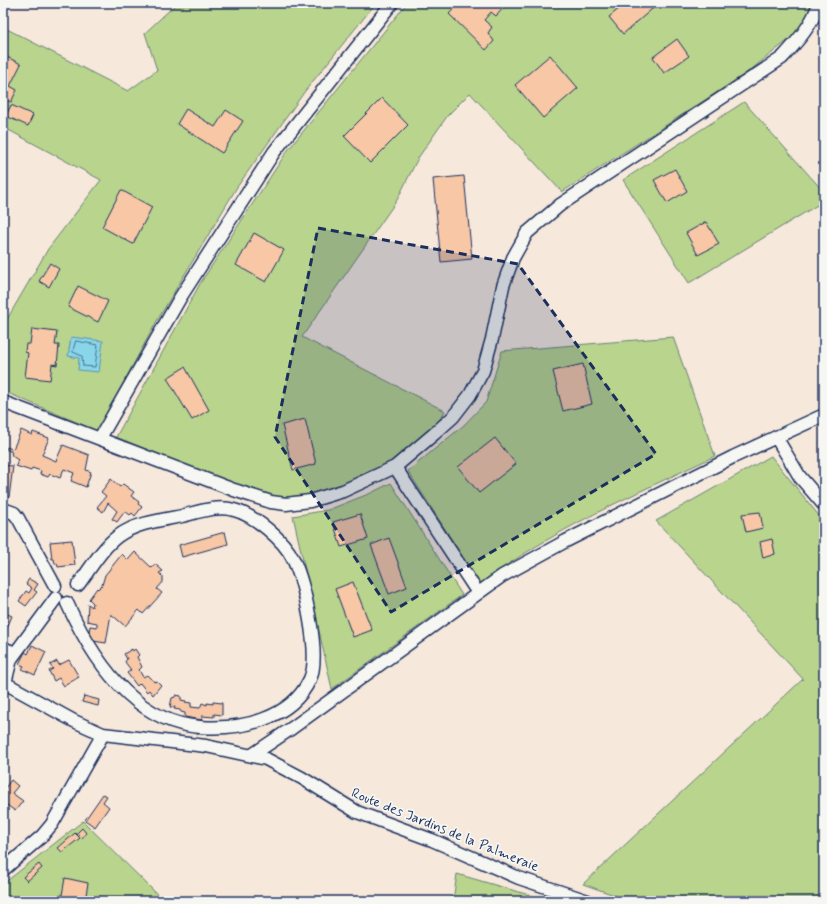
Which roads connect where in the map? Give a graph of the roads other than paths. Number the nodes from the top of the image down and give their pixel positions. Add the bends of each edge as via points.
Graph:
1 (392, 3) edge
2 (819, 3) edge
3 (3, 402) edge
4 (824, 415) edge
5 (776, 437) junction
6 (100, 438) junction
7 (395, 467) junction
8 (824, 505) edge
9 (3, 509) edge
10 (78, 585) dead end
11 (478, 593) junction
12 (59, 595) junction
13 (3, 648) edge
14 (15, 654) junction
15 (4, 682) edge
16 (103, 734) junction
17 (252, 755) junction
18 (3, 870) edge
19 (588, 901) edge

1 - 6 street via 274,152 180,298
2 - 7 street via 811,22 797,43 782,58 560,205 527,234 513,258 503,286 483,371 470,395 453,417
3 - 6 street
4 - 5 street
5 - 8 street via 800,477
5 - 11 street via 566,541 502,576
6 - 7 street via 260,499 286,504 310,501 342,491
7 - 11 street
9 - 12 street via 14,513 18,518
10 - 12 street via 106,548 128,531 159,521 218,508 234,510 262,526 280,542 292,558 302,585 310,623 313,649 311,677 294,701 263,719 229,727 186,726 149,710 124,690 90,649
11 - 17 street via 299,724
12 - 14 street
13 - 14 street
14 - 15 street
15 - 16 street, Route des Jardins de la Palmeraie via 74,722
16 - 17 street, Route des Jardins de la Palmeraie via 206,746
16 - 18 street via 52,824 36,842
17 - 19 street, Route des Jardins de la Palmeraie via 289,771 357,812 432,840 519,878

